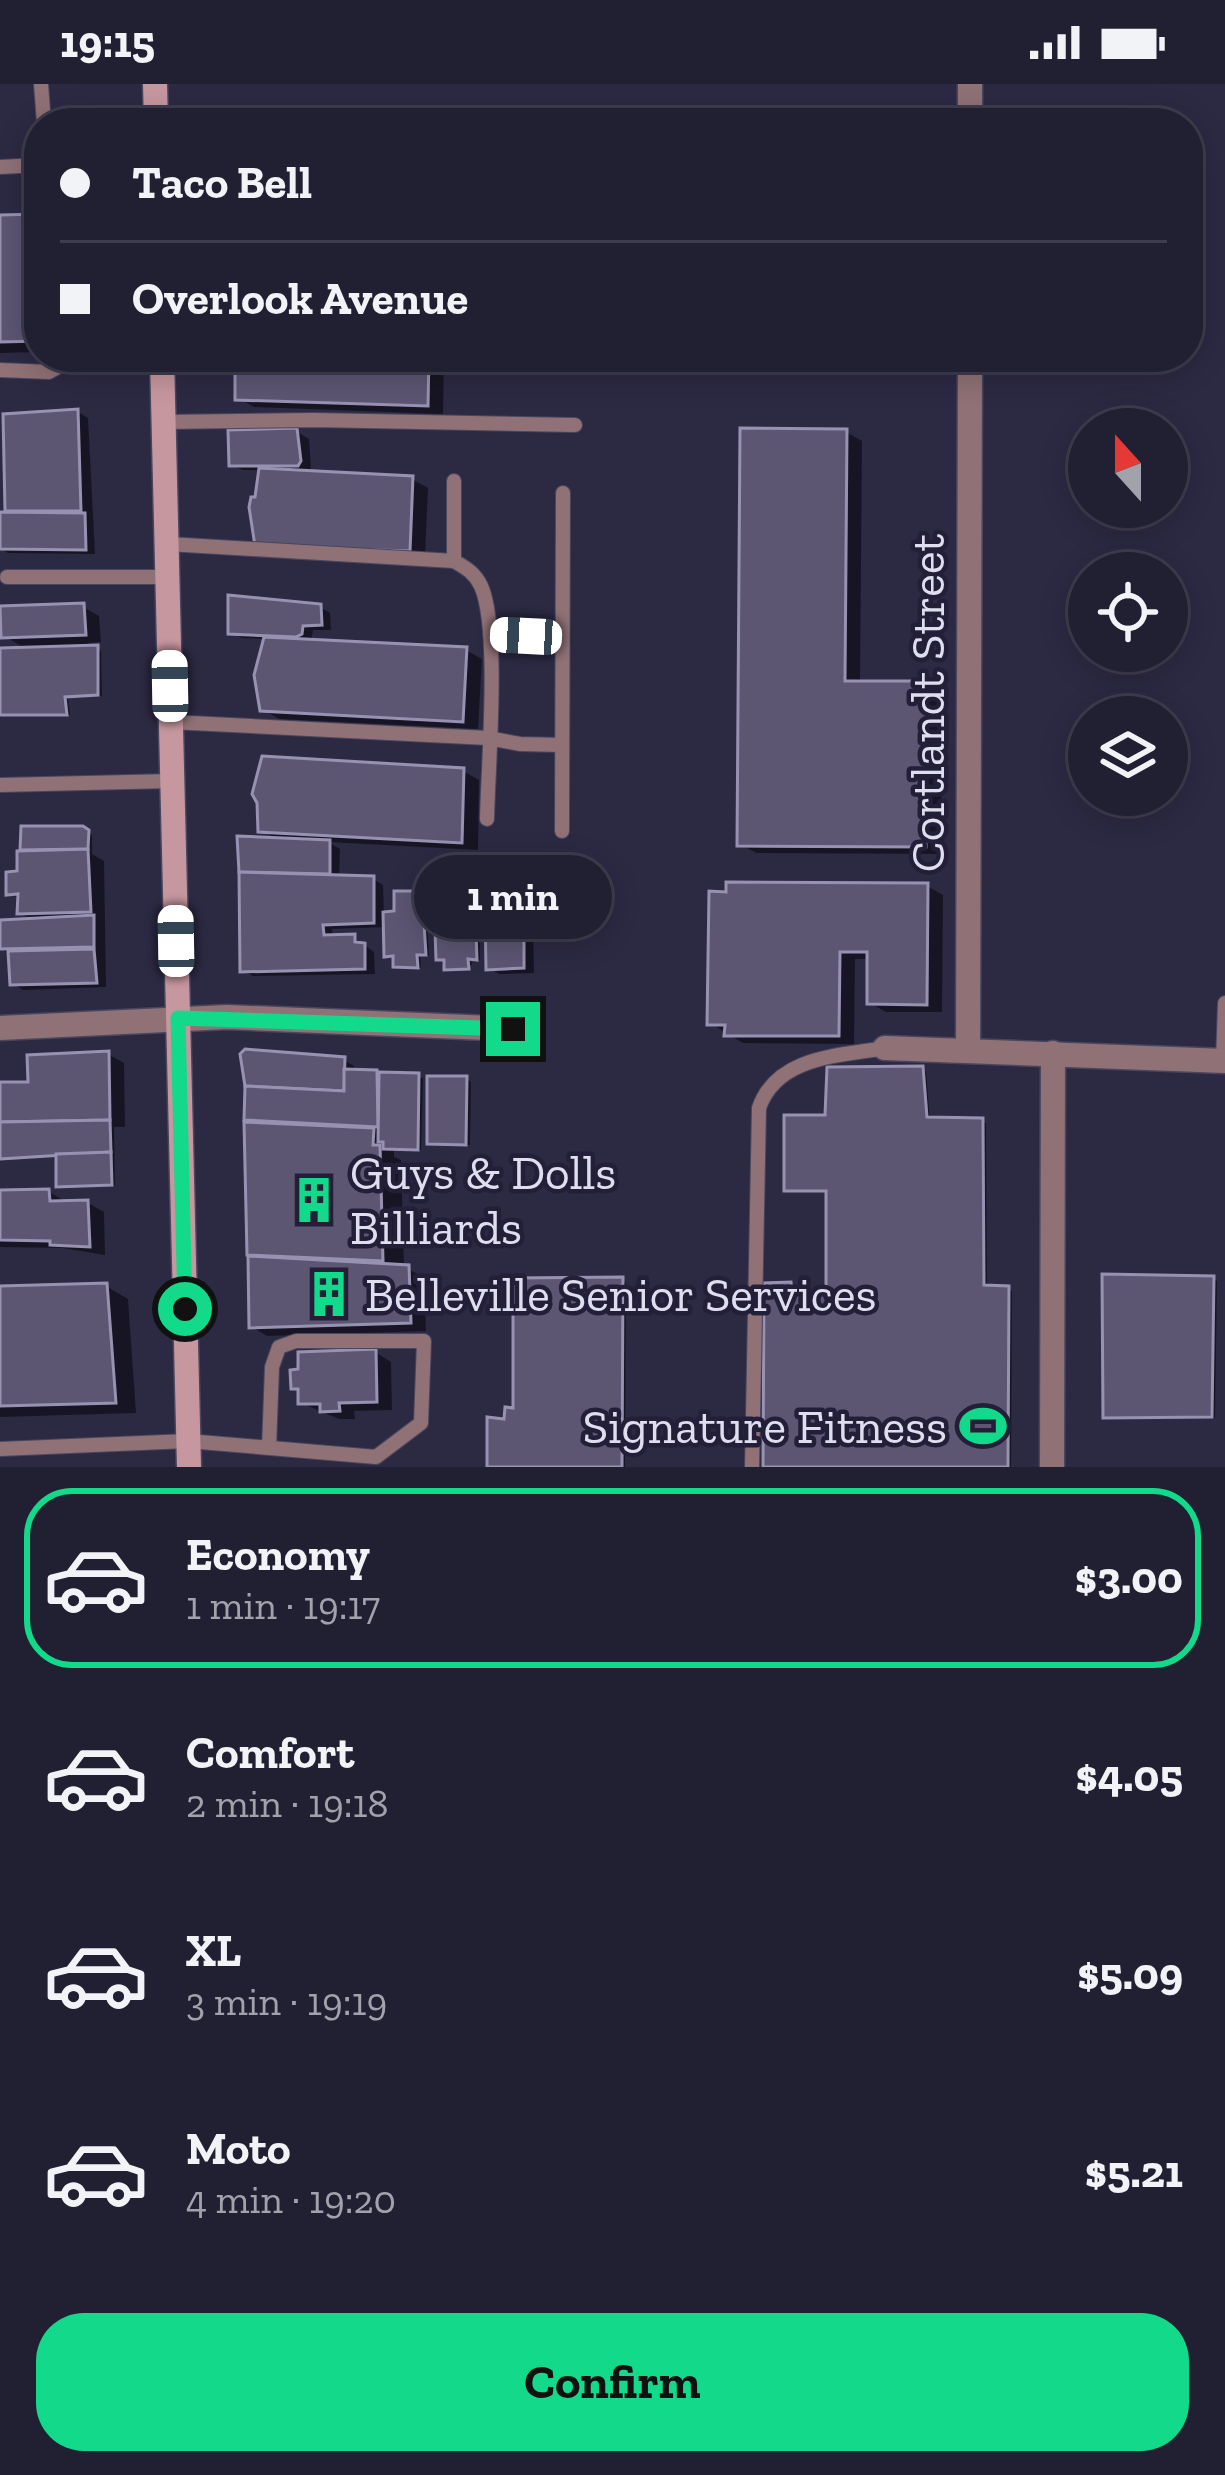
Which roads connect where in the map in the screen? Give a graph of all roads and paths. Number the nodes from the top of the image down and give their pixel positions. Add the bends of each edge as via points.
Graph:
1 (162, 372) edge
2 (970, 372) edge
3 (163, 422) junction
4 (575, 425) dead end
5 (454, 482) dead end
6 (563, 493) dead end
7 (168, 544) junction
8 (454, 561) junction
9 (8, 577) dead end
10 (167, 577) junction
11 (490, 634) junction
12 (562, 638) junction
13 (171, 722) junction
14 (488, 737) junction
15 (562, 745) junction
16 (172, 782) junction
17 (0, 785) edge
18 (487, 819) dead end
19 (562, 831) dead end
20 (1225, 1003) edge
21 (178, 1018) junction
22 (0, 1028) edge
23 (513, 1029) dead end
24 (885, 1048) joint
25 (968, 1049) junction
26 (1053, 1053) junction
27 (1224, 1061) edge
28 (68, 1447) junction
29 (269, 1448) junction
30 (0, 1449) edge
31 (188, 1454) edge
32 (68, 1467) edge
33 (752, 1467) edge
34 (1052, 1467) edge

1 - 3 main road
2 - 25 street, Cortlandt Street
3 - 4 lane
3 - 7 main road
5 - 8 lane
6 - 12 lane
7 - 8 lane
7 - 10 main road
8 - 11 lane via 480,584
9 - 10 lane
10 - 13 main road
11 - 12 lane
11 - 14 lane
12 - 15 lane
13 - 14 lane
13 - 16 main road
14 - 15 lane
14 - 18 lane
15 - 19 lane
16 - 17 lane
16 - 21 main road
20 - 27 lane
21 - 22 street
21 - 23 street
21 - 31 main road
24 - 25 street
24 - 33 lane via 790,1070 759,1108
25 - 26 street
26 - 27 street
26 - 34 street
28 - 30 lane
28 - 31 lane
28 - 32 lane
29 - 29 lane via 376,1456 421,1423 424,1341 279,1347
29 - 31 lane

